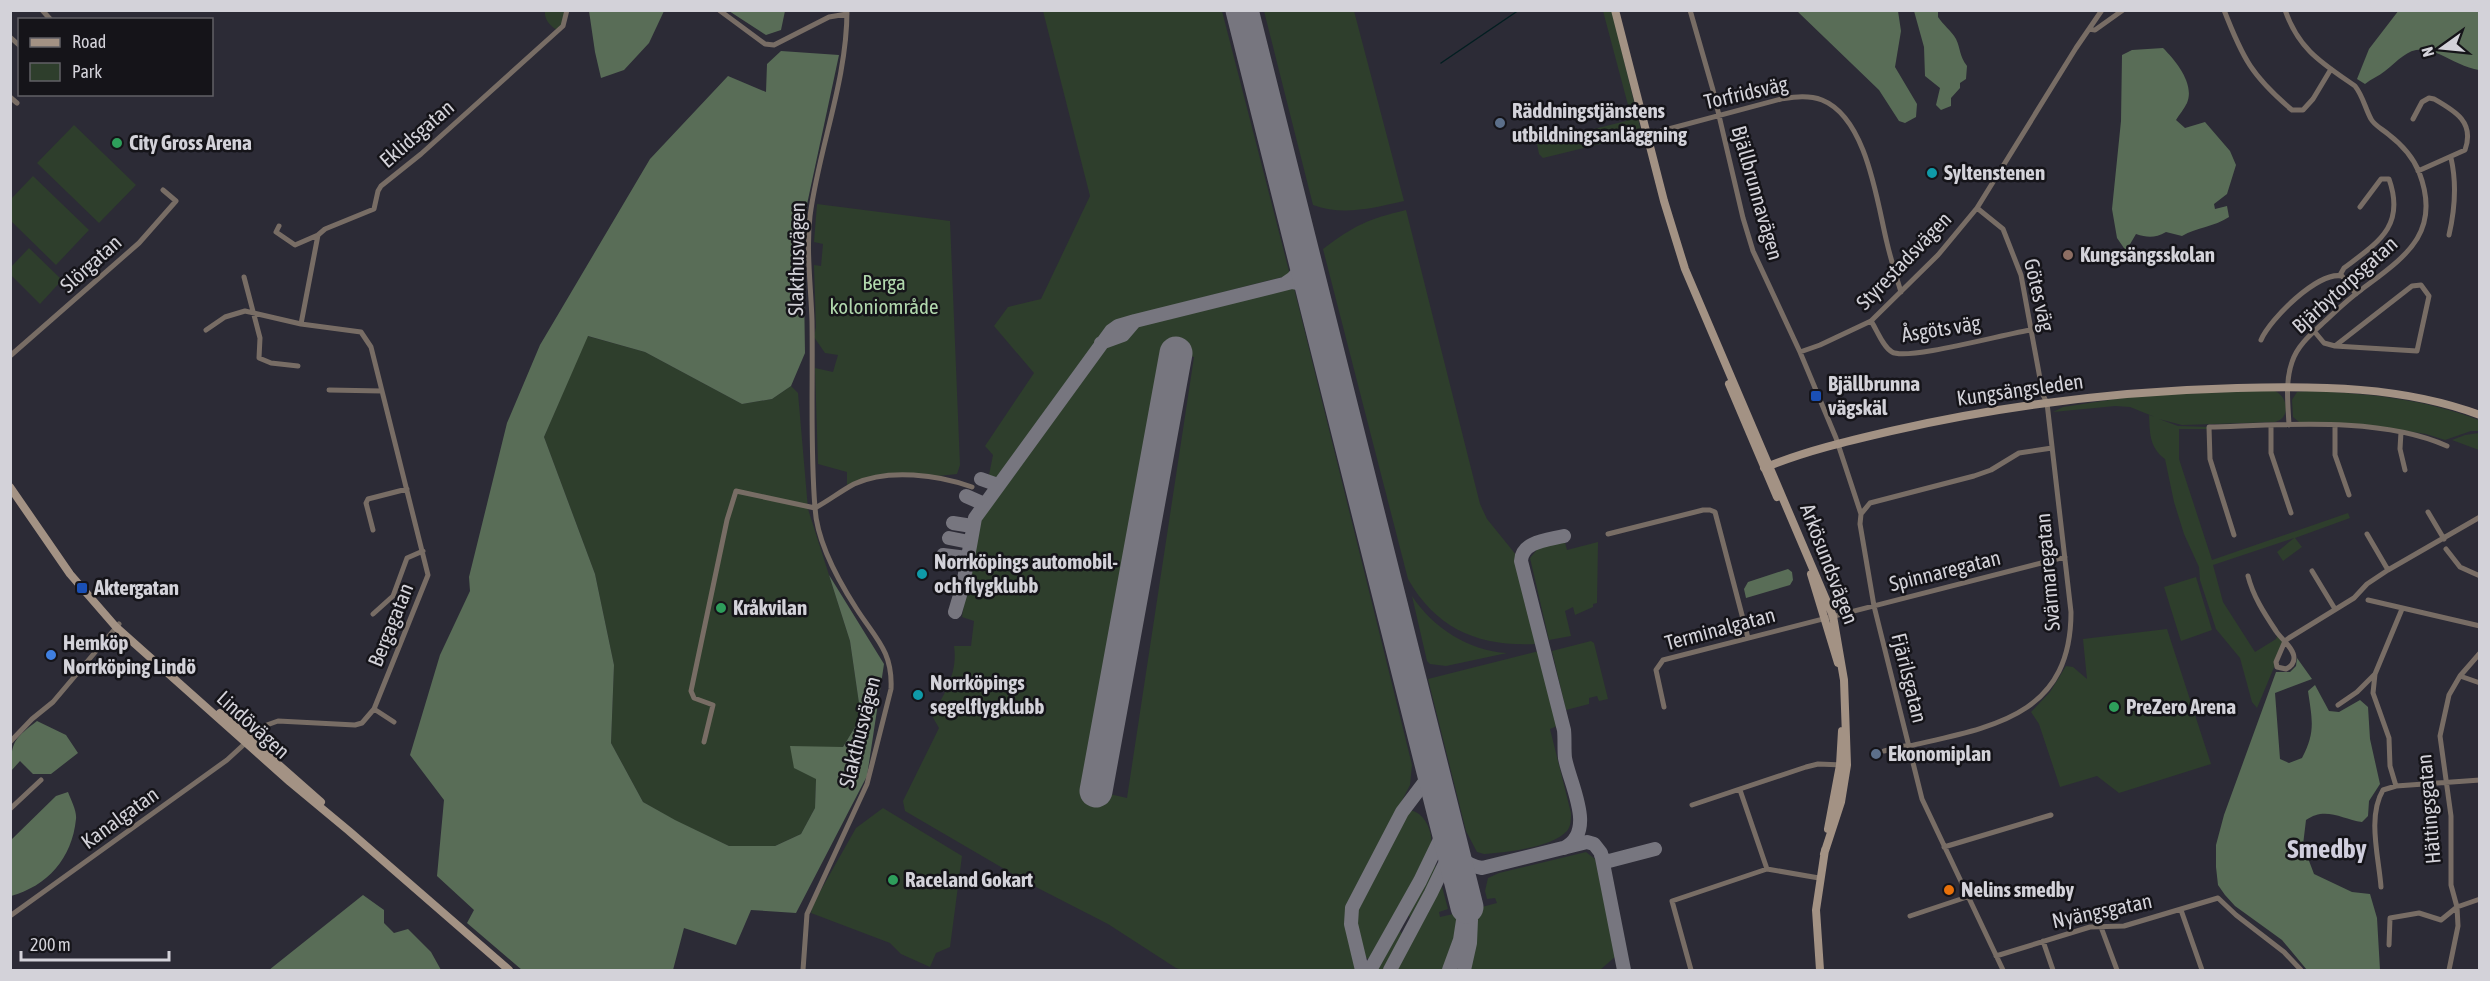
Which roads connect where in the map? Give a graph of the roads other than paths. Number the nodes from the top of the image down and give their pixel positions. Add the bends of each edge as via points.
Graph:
1 (567, 10) edge
2 (719, 10) edge
3 (1616, 10) edge
4 (1690, 10) edge
5 (2102, 10) edge
6 (2123, 10) edge
7 (2224, 10) edge
8 (2285, 10) edge
9 (847, 12) edge
10 (2089, 29) junction
11 (2331, 69) junction
12 (10, 97) edge
13 (16, 103) dead end
14 (1719, 116) junction
15 (2413, 119) dead end
16 (1646, 135) junction
17 (2451, 158) junction
18 (2418, 171) junction
19 (163, 190) dead end
20 (2360, 207) dead end
21 (1977, 208) junction
22 (279, 226) dead end
23 (318, 235) junction
24 (2449, 235) dead end
25 (2340, 275) junction
26 (244, 277) dead end
27 (1901, 292) junction
28 (2356, 294) junction
29 (254, 313) junction
30 (1872, 321) junction
31 (301, 324) junction
32 (206, 330) dead end
33 (2031, 330) junction
34 (2314, 331) junction
35 (2261, 340) dead end
36 (2335, 346) junction
37 (1800, 352) junction
38 (10, 356) edge
39 (298, 366) dead end
40 (2288, 387) junction
41 (329, 390) dead end
42 (382, 391) junction
43 (2047, 403) junction
44 (2480, 415) edge
45 (2271, 425) junction
46 (2289, 425) junction
47 (2335, 426) junction
48 (2401, 432) junction
49 (1839, 444) junction
50 (2447, 446) dead end
51 (2052, 448) junction
52 (1767, 467) junction
53 (2405, 470) dead end
54 (10, 487) edge
55 (972, 488) dead end
56 (407, 489) junction
57 (2349, 495) dead end
58 (815, 508) junction
59 (2428, 512) dead end
60 (1861, 513) junction
61 (2291, 513) dead end
62 (2480, 517) edge
63 (373, 530) dead end
64 (1608, 534) dead end
65 (2367, 534) dead end
66 (2234, 535) dead end
67 (2444, 539) junction
68 (2446, 549) dead end
69 (423, 551) junction
70 (2065, 557) junction
71 (2388, 570) junction
72 (2312, 571) dead end
73 (2248, 576) dead end
74 (2480, 576) edge
75 (2368, 600) dead end
76 (1874, 606) junction
77 (2335, 609) junction
78 (2402, 609) junction
79 (373, 614) dead end
80 (1830, 617) junction
81 (118, 626) junction
82 (2480, 626) edge
83 (1748, 638) junction
84 (2285, 641) junction
85 (2480, 653) edge
86 (2375, 674) junction
87 (2460, 676) junction
88 (2480, 683) edge
89 (2338, 705) dead end
90 (1664, 707) dead end
91 (374, 709) junction
92 (394, 722) dead end
93 (10, 742) edge
94 (248, 742) junction
95 (705, 742) dead end
96 (1909, 746) junction
97 (1884, 751) dead end
98 (1844, 765) junction
99 (41, 780) dead end
100 (2480, 780) edge
101 (2445, 783) junction
102 (2396, 786) junction
103 (1740, 790) junction
104 (1692, 805) dead end
105 (10, 809) edge
106 (2051, 814) dead end
107 (1944, 847) junction
108 (1767, 870) junction
109 (1819, 878) junction
110 (2381, 887) dead end
111 (1968, 897) junction
112 (2480, 899) edge
113 (2457, 907) junction
114 (2181, 910) junction
115 (10, 916) edge
116 (1910, 916) dead end
117 (2101, 927) junction
118 (2043, 941) junction
119 (2389, 945) dead end
120 (1996, 956) junction
121 (509, 970) edge
122 (803, 970) edge
123 (1691, 970) edge
124 (1820, 970) edge
125 (2003, 970) edge
126 (2053, 970) edge
127 (2117, 970) edge
128 (2202, 970) edge
129 (2301, 970) edge
130 (2449, 970) edge

1 - 23 street, Eklidsgatan via 563,26 381,186 374,209
2 - 9 street, Slakthusvägen via 765,44 774,45 822,20
3 - 16 main road, Arkösundsvägen
4 - 14 street, Bjällbrunnavägen
5 - 10 street, Styrestadsvägen
6 - 10 street via 2095,30
7 - 11 street via 2256,77 2292,110 2303,110
8 - 11 street, Bjärbytorpsgatan via 2301,43
9 - 58 street, Slakthusvägen via 836,99 810,219
10 - 21 street, Styrestadsvägen
11 - 18 street, Bjärbytorpsgatan via 2361,93 2373,122 2401,145
12 - 13 street
14 - 16 street, Torfridsväg
14 - 27 street, Torfridsväg via 1803,96 1822,100 1839,111 1869,166
14 - 37 street, Bjällbrunnavägen via 1753,251
15 - 17 street via 2422,102 2429,98 2461,116 2468,143 2465,150
16 - 52 main road, Arkösundsvägen via 1674,236
17 - 18 street
17 - 24 street via 2455,208
18 - 28 street, Bjärbytorpsgatan via 2425,213 2416,244
19 - 38 street, Slörgatan via 176,201 139,243
20 - 25 street via 2381,179 2389,179 2394,201 2388,232 2343,268
21 - 27 street, Styrestadsvägen
21 - 33 street, Götes väg via 2003,229 2020,275
22 - 23 street, Eklidsgatan via 276,232 295,245
23 - 31 street
25 - 28 street
25 - 35 street via 2296,298 2266,329
26 - 29 street
27 - 30 street, Styrestadsvägen
28 - 34 street, Bjärbytorpsgatan
29 - 31 street
29 - 32 street via 235,313
29 - 39 street via 260,338 259,358
30 - 33 street, Åsgöts väg via 1888,348 1899,354
30 - 37 street, Styrestadsvägen
31 - 42 street, Bergagatan via 361,332 371,347
33 - 43 street, Götes väg
34 - 36 street via 2324,343
34 - 40 street, Bjärbytorpsgatan via 2292,360
36 - 36 street via 2417,351 2427,292 2421,285 2412,286
37 - 49 street, Bjällbrunnavägen
40 - 43 main road, Kungsängsleden via 2152,391
40 - 44 main road, Kungsängsleden via 2390,392 2426,398
40 - 46 street
41 - 42 street
42 - 56 street, Bergagatan
43 - 49 main road, Kungsängsleden via 1948,419
43 - 51 street, Svärmaregatan
45 - 46 street
45 - 61 street via 2271,453
45 - 66 street via 2209,427 2210,459
46 - 47 street
47 - 48 street
47 - 57 street via 2335,455
48 - 50 street
48 - 53 street
49 - 52 main road, Kungsängsleden
49 - 60 street, Fjärilsgatan
51 - 60 street via 2019,453 1974,476 1870,503
51 - 70 street, Svärmaregatan
52 - 80 main road, Arkösundsvägen
54 - 81 main road, Lindövägen via 85,592
55 - 58 street via 948,478 883,476 856,483
56 - 63 street via 368,499
56 - 69 street, Bergagatan
58 - 95 street via 736,491 691,691 694,698 713,705
58 - 122 street, Slakthusvägen via 826,550 848,596 883,645 892,675 867,784 807,914
59 - 67 street
60 - 76 street, Fjärilsgatan
62 - 67 street
64 - 83 street via 1703,510 1714,512
65 - 71 street
67 - 71 street
68 - 74 street via 2460,567
69 - 79 street, Bergagatan via 407,558 393,596
69 - 91 street, Bergagatan via 428,575 424,588
70 - 76 street, Spinnaregatan
70 - 96 street, Svärmaregatan via 2071,633 2066,656 2045,692 2011,718
71 - 77 street
72 - 77 street
73 - 84 street via 2254,596
75 - 78 street
76 - 80 street, Spinnaregatan
76 - 96 street, Fjärilsgatan
77 - 84 street
78 - 82 street
78 - 86 street
80 - 83 street, Terminalgatan
80 - 98 main road, Arkösundsvägen via 1844,680
81 - 93 street via 53,702
81 - 94 main road, Lindövägen
83 - 90 street, Terminalgatan via 1663,660 1656,670
84 - 84 street via 2276,662 2286,669 2294,657
85 - 87 street, Hättingsgatan
86 - 89 street
86 - 102 street via 2373,693 2389,738 2390,766
87 - 88 street
87 - 101 street, Hättingsgatan via 2449,695 2440,736
91 - 92 street
91 - 94 street via 355,725 271,723
94 - 115 street, Kanalgatan
94 - 121 main road, Lindövägen
96 - 97 street, Svärmaregatan
96 - 107 street, Fjärilsgatan via 1922,799
98 - 103 street via 1818,764
98 - 109 main road, Arkösundsvägen via 1841,802
99 - 105 street
100 - 101 street
101 - 102 street
101 - 113 street, Hättingsgatan via 2451,816 2451,885
102 - 110 street via 2383,790 2377,808
103 - 104 street
103 - 108 street
106 - 107 street
107 - 111 street, Fjärilsgatan
108 - 109 street
108 - 123 street via 1672,901
109 - 124 main road, Arkösundsvägen via 1816,922
111 - 116 street
111 - 120 street, Fjärilsgatan
112 - 113 street
113 - 119 street via 2441,920 2419,913 2390,918
113 - 130 street, Hättingsgatan via 2458,926
114 - 117 street, Nyängsgatan via 2124,926
114 - 128 street
114 - 129 street, Nyängsgatan via 2218,898
117 - 118 street, Nyängsgatan
117 - 127 street
118 - 120 street, Nyängsgatan
118 - 126 street
120 - 125 street, Fjärilsgatan

